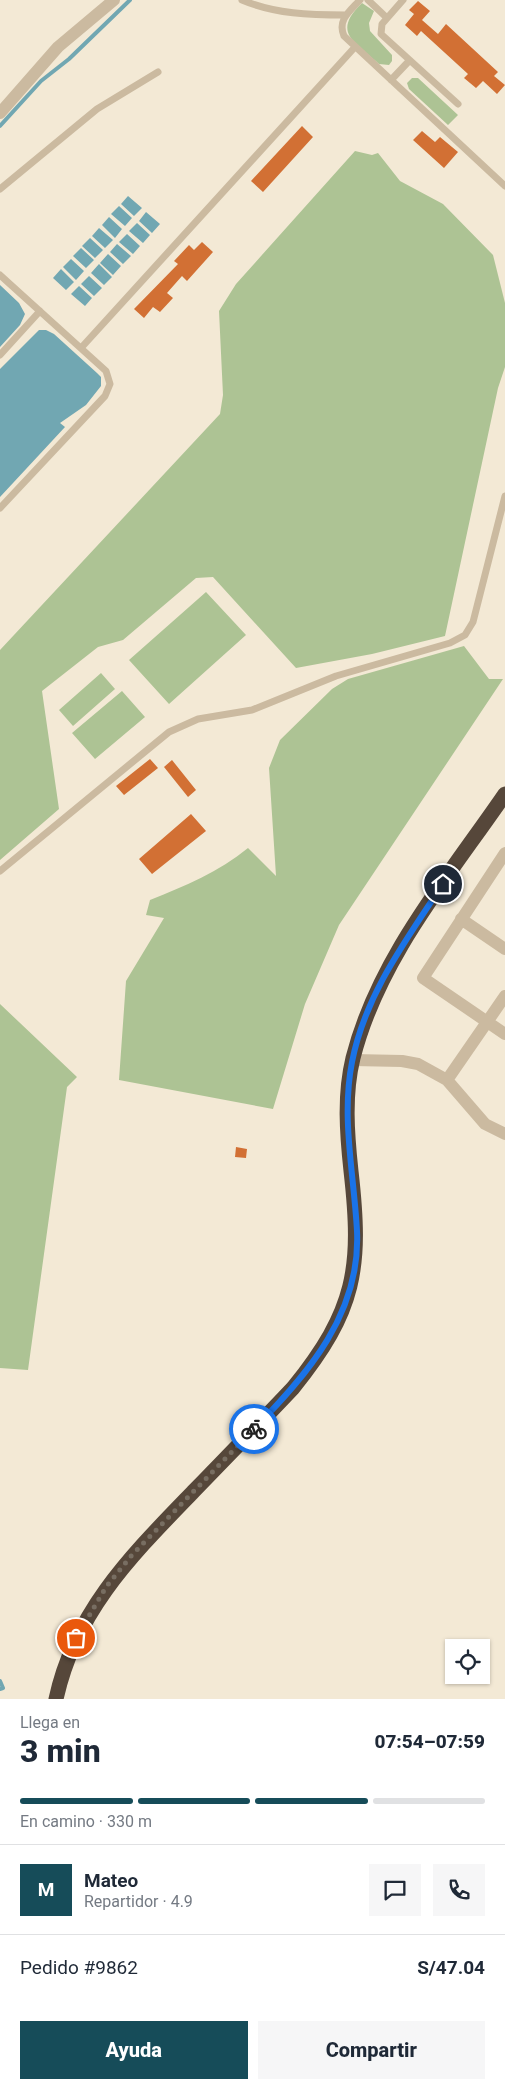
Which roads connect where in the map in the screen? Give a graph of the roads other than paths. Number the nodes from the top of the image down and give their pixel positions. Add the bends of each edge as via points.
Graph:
1 (114, 0) edge
2 (242, 0) edge
3 (360, 0) edge
4 (368, 0) edge
5 (403, 0) edge
6 (346, 16) junction
7 (387, 18) junction
8 (355, 47) junction
9 (409, 61) junction
10 (158, 72) dead end
11 (391, 80) junction
12 (458, 104) dead end
13 (0, 113) edge
14 (505, 186) edge
15 (0, 189) edge
16 (0, 274) edge
17 (40, 311) junction
18 (81, 348) junction
19 (0, 355) edge
20 (505, 496) edge
21 (0, 508) edge
22 (505, 794) edge
23 (505, 853) edge
24 (0, 871) edge
25 (461, 919) junction
26 (505, 949) edge
27 (505, 996) edge
28 (487, 1022) junction
29 (505, 1034) edge
30 (353, 1060) junction
31 (448, 1080) junction
32 (505, 1134) edge
33 (56, 1699) edge

1 - 13 street via 58,47
2 - 6 lane via 296,14
3 - 6 lane
4 - 7 lane
5 - 7 lane
6 - 8 lane via 341,25 342,31
7 - 9 lane via 381,34
8 - 11 lane
8 - 18 lane
9 - 11 lane
9 - 12 lane
10 - 15 lane via 97,109
11 - 14 lane
16 - 17 lane
17 - 18 lane
17 - 19 lane
18 - 21 lane via 106,371 110,378 109,389
20 - 24 lane via 473,622 465,636 336,676 264,706 182,724
22 - 30 highway via 379,984 363,1023
23 - 25 street
25 - 26 street
25 - 28 street via 423,978
27 - 28 street
28 - 29 street
28 - 31 street
30 - 31 street via 418,1064
30 - 33 highway via 347,1117 357,1232 350,1292 337,1326 315,1362 293,1388 132,1555 106,1587 82,1624
31 - 32 street via 485,1124

